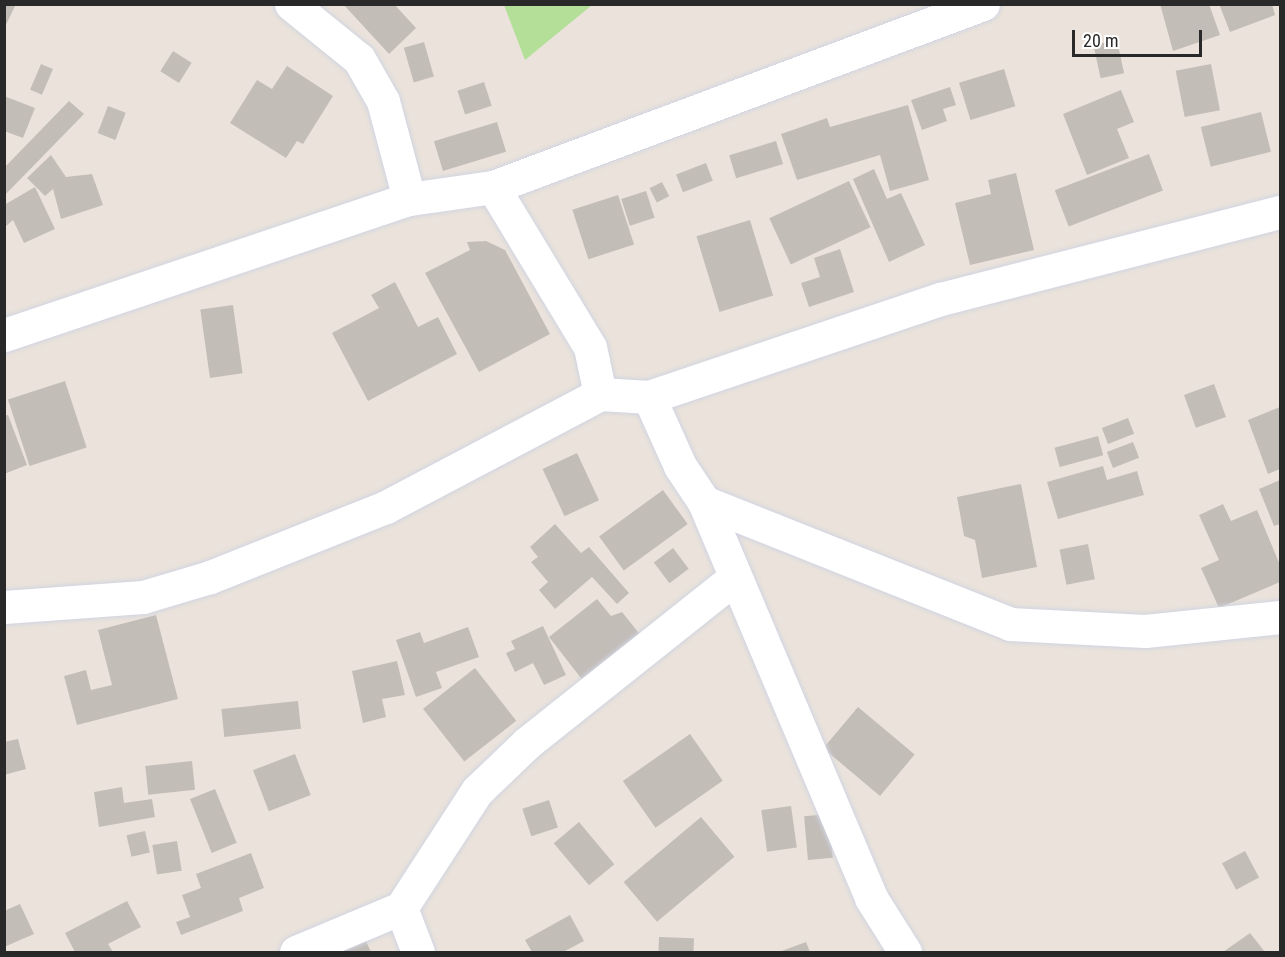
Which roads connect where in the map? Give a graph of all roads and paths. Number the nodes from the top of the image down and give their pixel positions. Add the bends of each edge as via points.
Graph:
1 (291, 4) edge
2 (983, 4) edge
3 (493, 187) junction
4 (409, 199) junction
5 (1281, 212) edge
6 (4, 335) edge
7 (600, 394) junction
8 (649, 397) junction
9 (704, 502) junction
10 (733, 579) junction
11 (4, 607) edge
12 (1281, 617) edge
13 (400, 908) junction
14 (296, 952) edge
15 (418, 952) edge
16 (905, 952) edge

1 - 4 street via 359,59 383,101
2 - 3 street
3 - 4 street
3 - 7 street via 590,347
4 - 6 street
5 - 8 street via 941,299
7 - 8 street
7 - 11 street via 386,507 210,577 143,597
8 - 9 street via 680,466
9 - 10 street
9 - 12 street via 1010,624 1144,631
10 - 13 street via 528,743 477,791
10 - 16 street via 871,898
13 - 14 street
13 - 15 street

